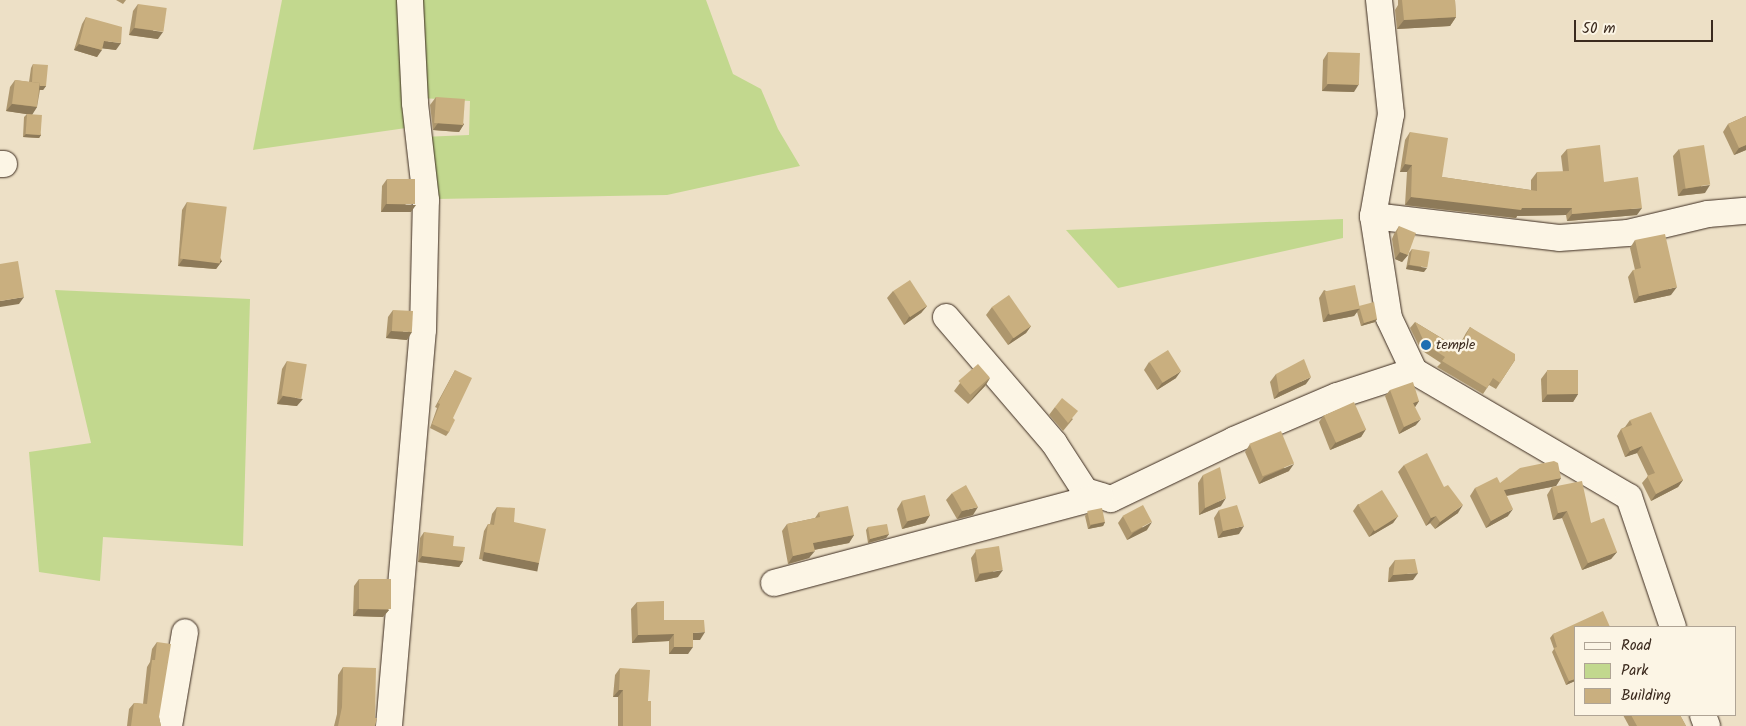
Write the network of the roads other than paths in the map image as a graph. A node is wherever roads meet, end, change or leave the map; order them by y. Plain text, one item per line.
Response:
1 (410, 0) edge
2 (1379, 0) edge
3 (1746, 211) edge
4 (1373, 216) junction
5 (946, 316) dead end
6 (1414, 371) junction
7 (1101, 496) junction
8 (774, 583) dead end
9 (1674, 626) edge
10 (184, 632) dead end
11 (169, 726) edge
12 (389, 726) edge

1 - 12 street
2 - 4 street
3 - 4 street
4 - 6 street
5 - 7 street
6 - 7 street
6 - 9 street
7 - 8 street
10 - 11 street

